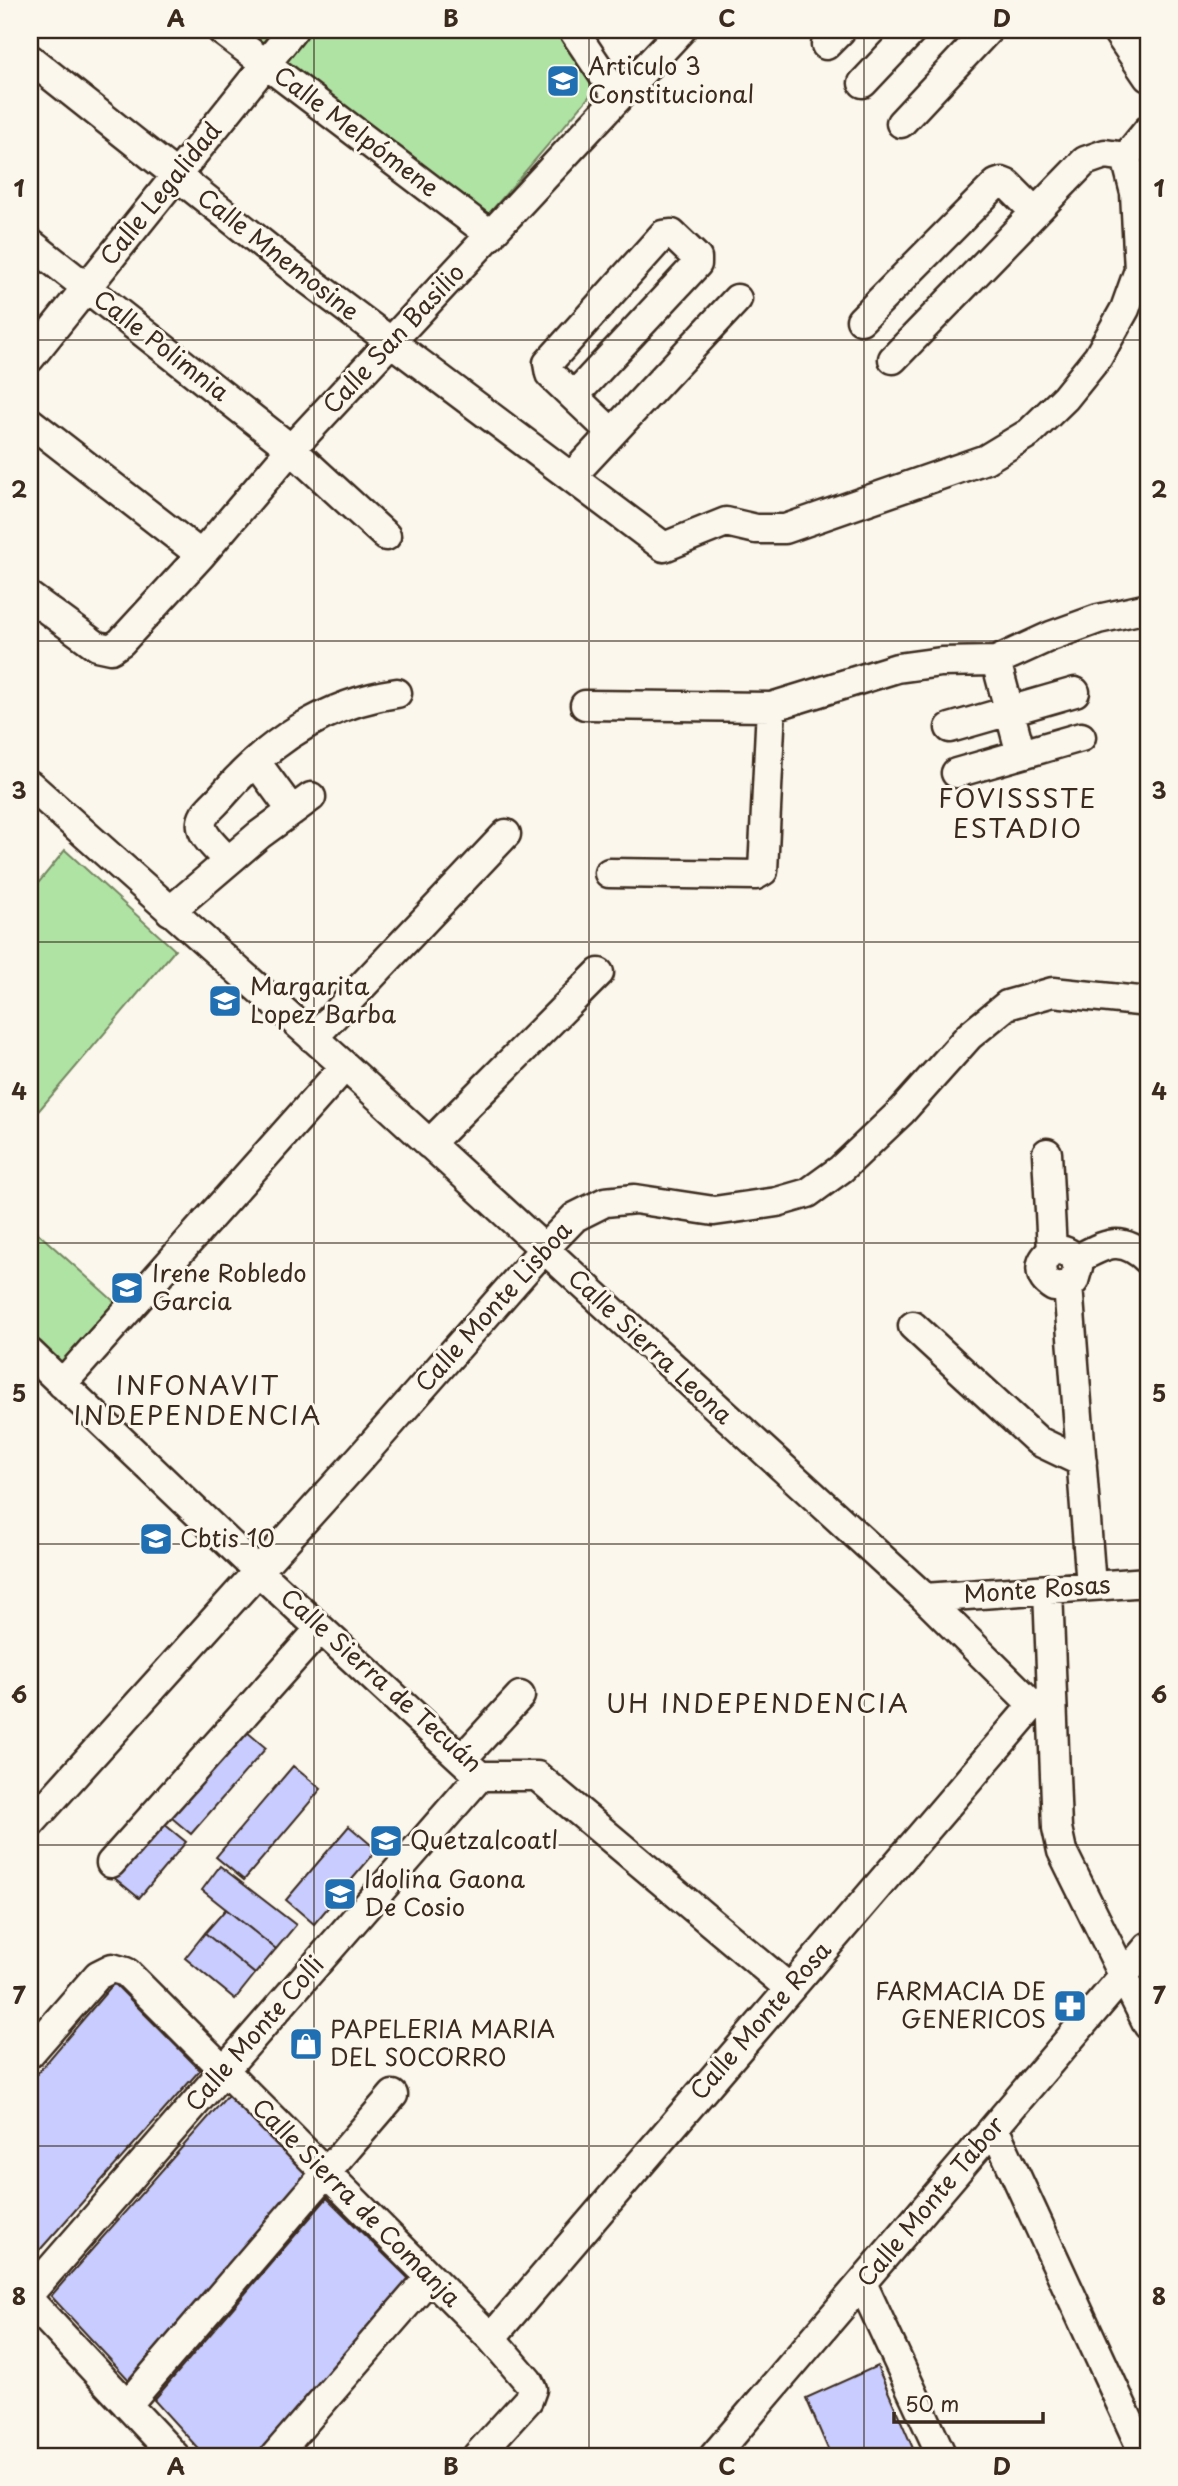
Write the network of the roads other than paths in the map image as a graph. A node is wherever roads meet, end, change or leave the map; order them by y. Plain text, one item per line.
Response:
1 (221, 30) edge
2 (293, 30) edge
3 (573, 30) edge
4 (681, 30) edge
5 (912, 30) edge
6 (988, 30) edge
7 (1115, 30) edge
8 (30, 59) edge
9 (266, 63) junction
10 (1148, 77) edge
11 (863, 83) dead end
12 (618, 97) junction
13 (901, 123) dead end
14 (1148, 130) edge
15 (1126, 157) junction
16 (176, 175) junction
17 (1035, 212) junction
18 (491, 235) junction
19 (30, 243) edge
20 (86, 287) junction
21 (737, 299) dead end
22 (861, 320) dead end
23 (391, 342) junction
24 (30, 358) edge
25 (893, 359) dead end
26 (574, 396) junction
27 (30, 422) edge
28 (612, 432) junction
29 (291, 449) junction
30 (571, 477) junction
31 (386, 536) dead end
32 (201, 555) junction
33 (30, 597) edge
34 (1148, 608) edge
35 (996, 661) junction
36 (1075, 692) dead end
37 (397, 693) dead end
38 (585, 705) dead end
39 (771, 708) junction
40 (1009, 711) junction
41 (950, 728) dead end
42 (1081, 737) dead end
43 (1021, 754) junction
44 (256, 762) junction
45 (956, 773) dead end
46 (30, 785) edge
47 (506, 834) dead end
48 (228, 861) junction
49 (609, 873) dead end
50 (170, 911) junction
51 (598, 973) dead end
52 (1148, 1002) edge
53 (313, 1038) junction
54 (345, 1066) junction
55 (429, 1143) junction
56 (1047, 1153) dead end
57 (544, 1249) junction
58 (1148, 1260) edge
59 (1065, 1265) junction
60 (913, 1326) dead end
61 (30, 1353) edge
62 (62, 1384) junction
63 (1082, 1462) junction
64 (258, 1571) junction
65 (1148, 1582) edge
66 (1091, 1586) junction
67 (1048, 1589) junction
68 (925, 1598) junction
69 (320, 1629) junction
70 (520, 1696) dead end
71 (1042, 1705) junction
72 (471, 1768) junction
73 (30, 1824) edge
74 (111, 1863) dead end
75 (1148, 1947) edge
76 (1125, 1975) junction
77 (789, 1988) junction
78 (1148, 2025) edge
79 (30, 2053) edge
80 (224, 2070) junction
81 (393, 2095) dead end
82 (994, 2128) junction
83 (326, 2173) junction
84 (430, 2277) junction
85 (862, 2283) junction
86 (30, 2293) edge
87 (30, 2301) edge
88 (491, 2338) junction
89 (127, 2405) junction
90 (737, 2446) edge
91 (175, 2456) edge
92 (275, 2456) edge
93 (477, 2456) edge
94 (714, 2456) edge
95 (942, 2456) edge
96 (1145, 2456) edge

1 - 9 street, Calle Melpómene
2 - 9 street, Calle Legalidad
3 - 12 street
4 - 12 street, Calle San Basilio
5 - 11 street
6 - 13 street
7 - 10 street
8 - 16 street, Calle Mnemosine
9 - 16 street, Calle Legalidad
9 - 18 street, Calle Melpómene
12 - 18 street, Calle San Basilio
14 - 15 street
15 - 17 street
15 - 30 street, Calle Mnemosine
16 - 20 street, Calle Legalidad
16 - 23 street, Calle Mnemosine
17 - 22 street
17 - 25 street
18 - 23 street, Calle San Basilio
19 - 20 street, Calle Polimnia
20 - 24 street, Calle Legalidad
20 - 29 street, Calle Polimnia
21 - 28 street
23 - 29 street, Calle San Basilio
23 - 30 street, Calle Mnemosine
26 - 26 street
26 - 28 street
27 - 32 street
28 - 30 street
29 - 31 street, Calle Polimnia
29 - 32 street, Calle San Basilio
32 - 33 street, Calle San Basilio
34 - 35 street
35 - 39 street
35 - 40 street
36 - 40 street
37 - 44 street
38 - 39 street
39 - 49 street
40 - 41 street
40 - 43 street
42 - 43 street
43 - 45 street
44 - 48 street
44 - 48 street
46 - 50 street, Calle Sierra Leona
47 - 53 street
48 - 50 street
50 - 53 street, Calle Sierra Leona
51 - 55 street
52 - 57 street, Calle Monte Lisboa
53 - 54 street, Calle Sierra Leona
54 - 55 street, Calle Sierra Leona
54 - 62 street
55 - 57 street, Calle Sierra Leona
56 - 59 street
57 - 64 street, Calle Monte Lisboa
57 - 68 street, Calle Sierra Leona
58 - 59 street
59 - 63 street
60 - 63 street
61 - 62 street, Calle Sierra de Tecuán
62 - 64 street, Calle Sierra de Tecuán
63 - 66 street
64 - 69 street, Calle Sierra de Tecuán
64 - 73 street, Calle Monte Lisboa
65 - 66 street, Monte Rosas
66 - 67 street, Monte Rosas
67 - 68 street, Monte Rosas
67 - 71 street
68 - 71 street, Calle Sierra Leona
69 - 72 street, Calle Sierra de Tecuán
69 - 74 street
70 - 72 street, Calle Monte Colli
71 - 76 street
71 - 77 street, Calle Monte Rosa
72 - 77 street, Calle Sierra de Tecuán
72 - 80 street, Calle Monte Colli
75 - 76 street, Calle Monte Tabor
76 - 78 street
76 - 82 street, Calle Monte Tabor
77 - 88 street, Calle Monte Rosa
79 - 80 street, Calle Sierra de Comanja
80 - 83 street, Calle Sierra de Comanja
80 - 86 street, Calle Monte Colli
81 - 83 street
82 - 85 street, Calle Monte Tabor
82 - 96 street
83 - 84 street, Calle Sierra de Comanja
83 - 89 street
84 - 88 street, Calle Sierra de Comanja
84 - 92 street
85 - 90 street, Calle Monte Tabor
85 - 95 street
87 - 89 street
88 - 93 street, Calle Sierra de Comanja
89 - 91 street
90 - 94 street, Calle Monte Tabor

